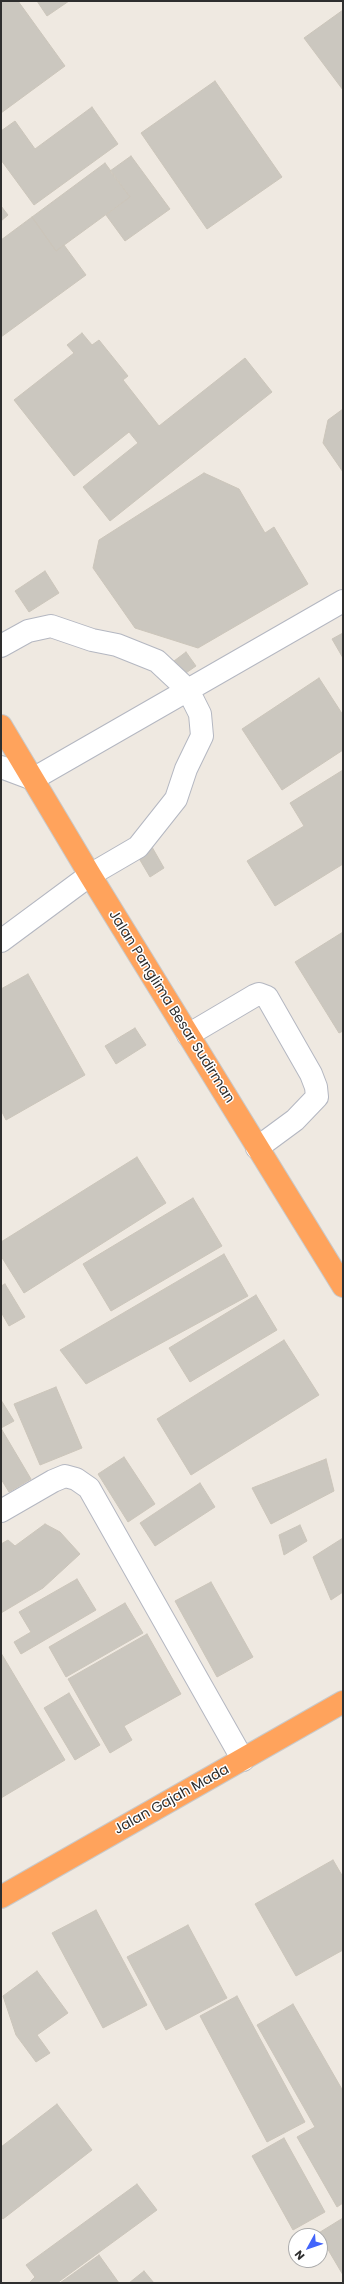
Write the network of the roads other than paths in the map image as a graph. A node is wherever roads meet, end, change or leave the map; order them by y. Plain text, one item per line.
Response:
1 (343, 601) edge
2 (1, 646) edge
3 (188, 690) junction
4 (1, 726) edge
5 (1, 767) edge
6 (33, 779) junction
7 (90, 875) junction
8 (1, 940) edge
9 (188, 1035) junction
10 (257, 1148) junction
11 (343, 1286) edge
12 (1, 1511) edge
13 (343, 1702) edge
14 (243, 1760) junction
15 (1, 1897) edge

1 - 3 street
2 - 3 street
3 - 6 street
3 - 7 street
4 - 6 highway, Jalan Panglima Besar Sudirman
5 - 6 street
6 - 7 highway, Jalan Panglima Besar Sudirman
7 - 8 street
7 - 9 highway, Jalan Panglima Besar Sudirman
9 - 10 highway, Jalan Panglima Besar Sudirman
9 - 10 street
10 - 11 highway, Jalan Panglima Besar Sudirman
12 - 14 street
13 - 14 highway, Jalan Gajah Mada
14 - 15 highway, Jalan Gajah Mada

